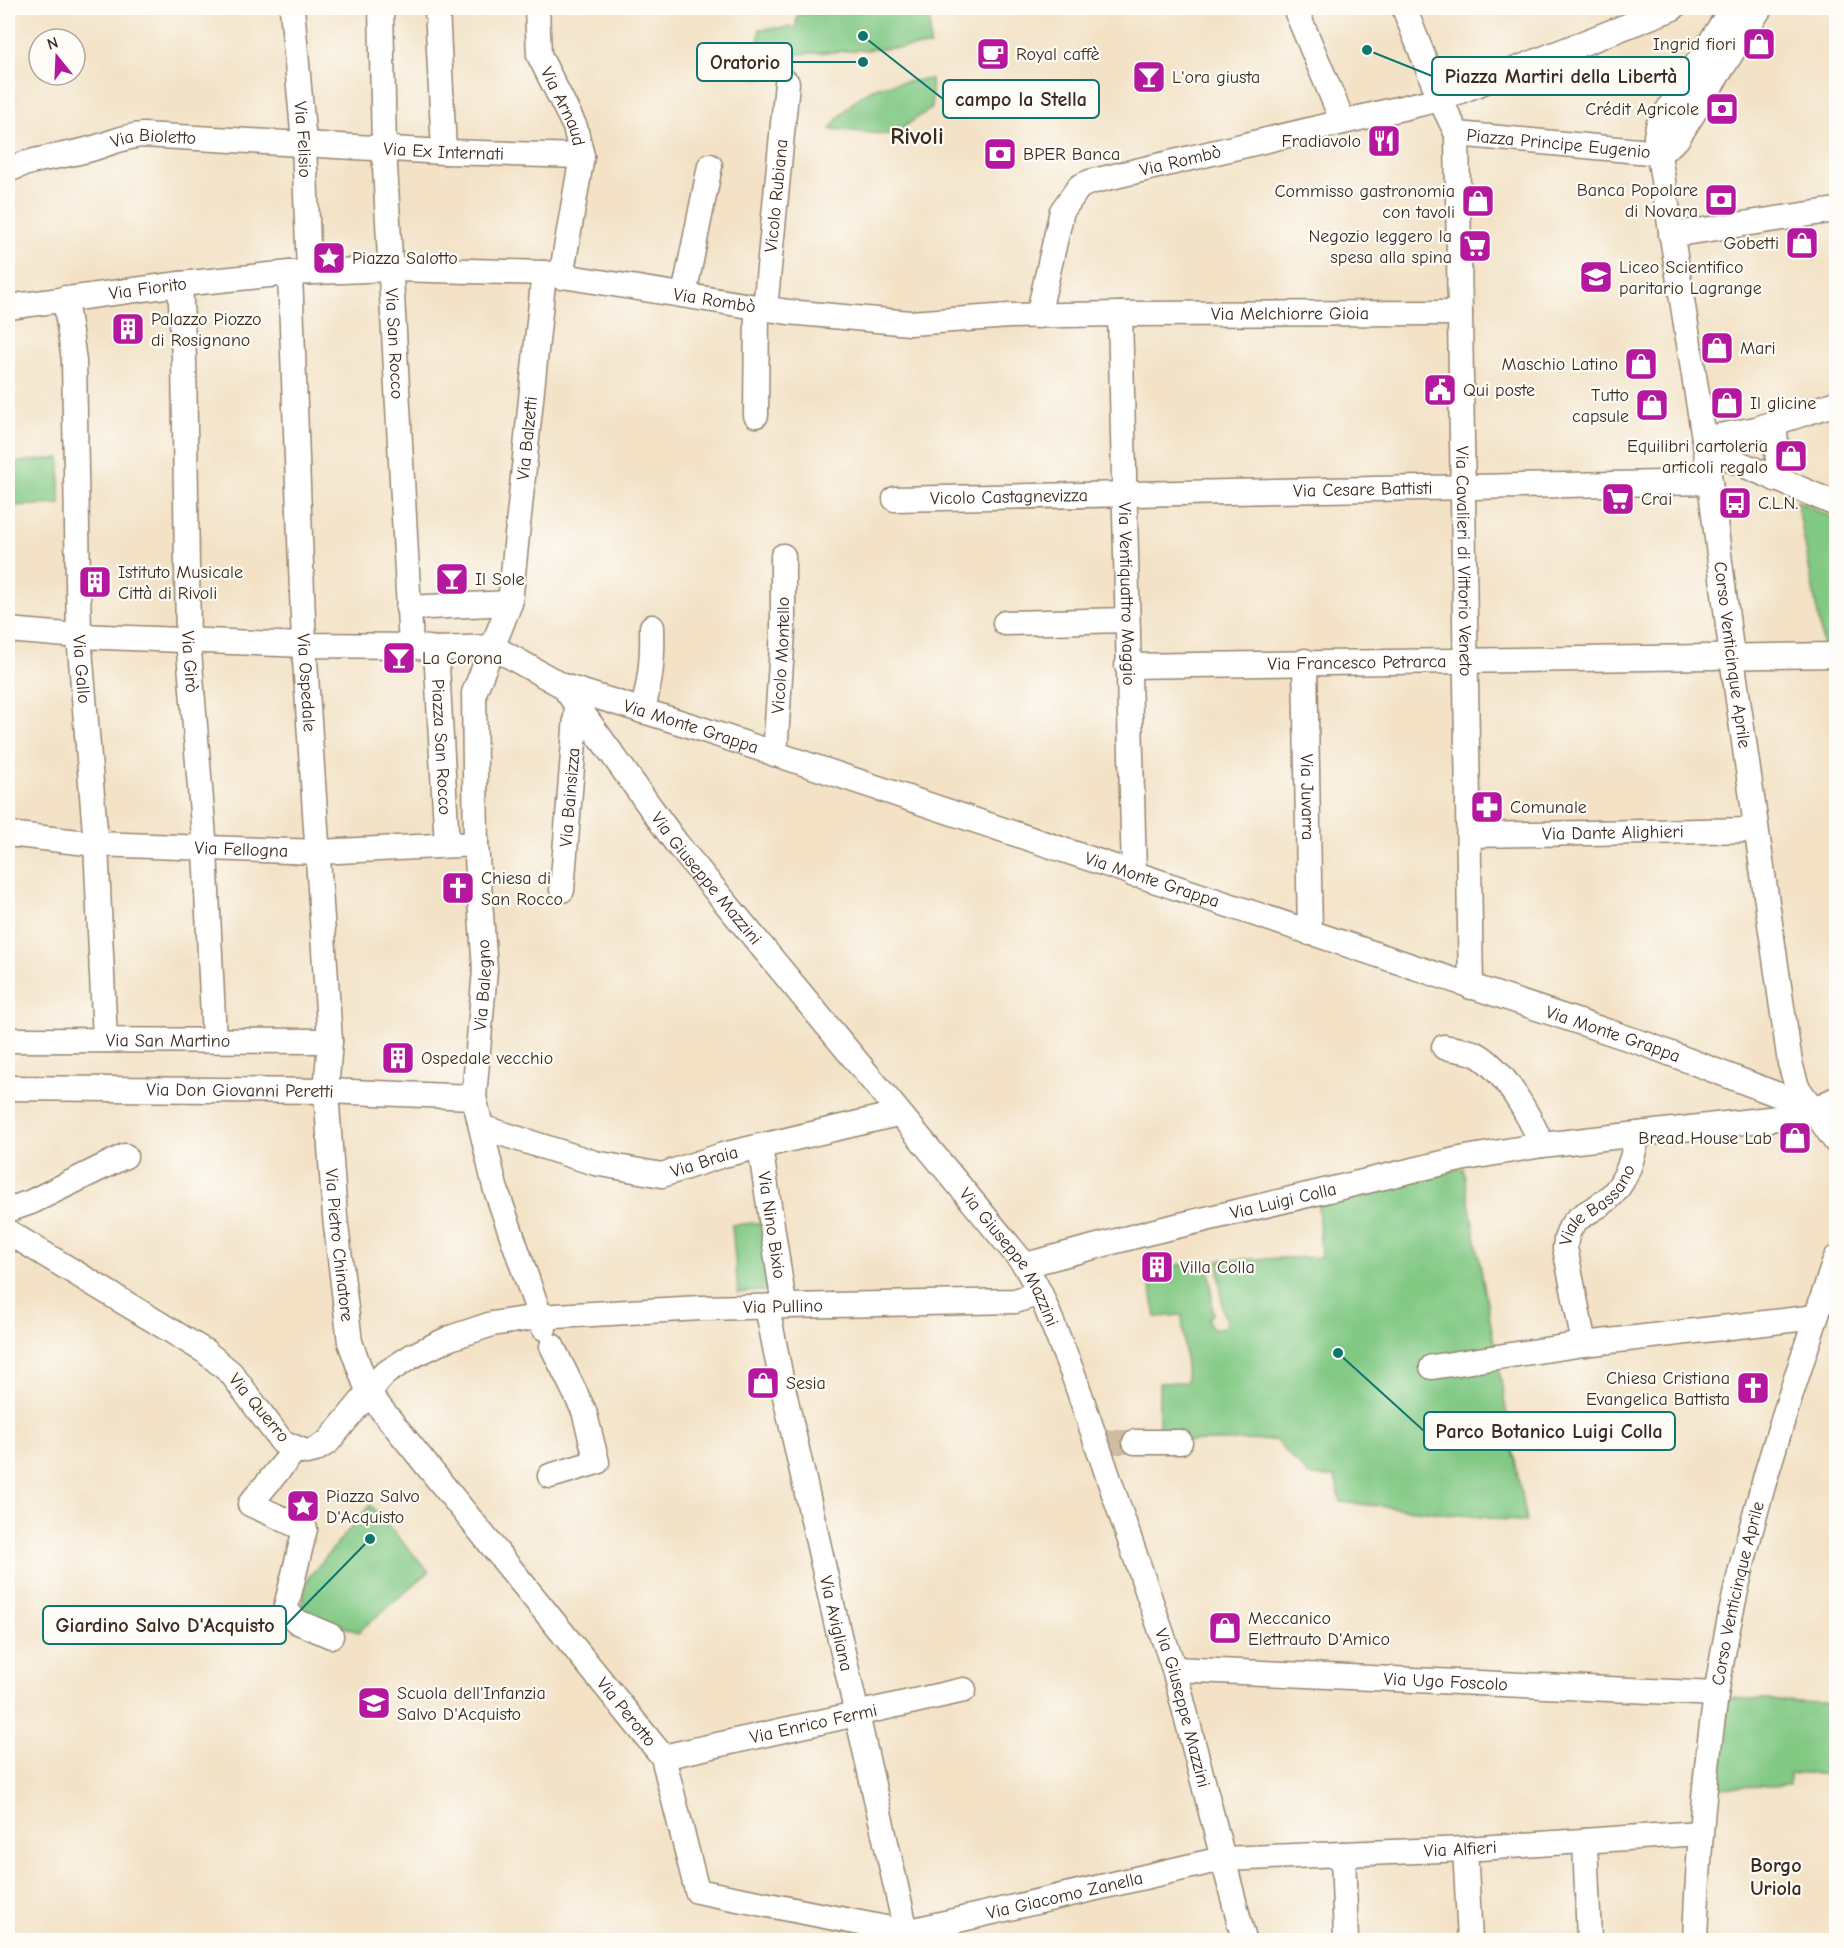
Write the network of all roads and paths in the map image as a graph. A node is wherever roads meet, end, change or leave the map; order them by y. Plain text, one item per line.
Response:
1 (292, 8) edge
2 (381, 8) edge
3 (437, 8) edge
4 (537, 8) edge
5 (1294, 8) edge
6 (1404, 8) edge
7 (1673, 8) edge
8 (1732, 8) edge
9 (1760, 8) edge
10 (787, 83) dead end
11 (1440, 99) junction
12 (1343, 122) junction
13 (1458, 134) junction
14 (304, 143) junction
15 (384, 148) junction
16 (444, 152) junction
17 (1660, 153) junction
18 (582, 156) junction
19 (710, 166) dead end
20 (8, 170) edge
21 (1836, 210) edge
22 (1671, 235) junction
23 (392, 269) junction
24 (299, 272) junction
25 (553, 275) junction
26 (180, 284) junction
27 (684, 296) junction
28 (65, 298) junction
29 (8, 307) edge
30 (761, 308) junction
31 (1460, 313) junction
32 (1120, 314) junction
33 (1038, 316) junction
34 (1836, 403) edge
35 (756, 415) dead end
36 (1774, 424) junction
37 (1704, 440) junction
38 (1781, 481) junction
39 (1710, 482) junction
40 (1463, 485) junction
41 (1123, 495) junction
42 (895, 499) dead end
43 (1836, 504) edge
44 (783, 556) dead end
45 (510, 603) junction
46 (408, 608) junction
47 (1126, 620) junction
48 (1005, 623) dead end
49 (652, 627) dead end
50 (8, 630) edge
51 (79, 636) junction
52 (188, 639) junction
53 (304, 645) junction
54 (411, 646) junction
55 (493, 647) junction
56 (436, 649) junction
57 (1836, 655) edge
58 (1732, 656) junction
59 (1468, 660) junction
60 (1305, 661) junction
61 (1127, 666) junction
62 (570, 696) junction
63 (642, 711) junction
64 (775, 754) junction
65 (1756, 831) junction
66 (8, 834) edge
67 (1469, 835) junction
68 (96, 844) junction
69 (476, 844) junction
70 (447, 845) junction
71 (205, 849) junction
72 (319, 852) junction
73 (1134, 875) junction
74 (562, 890) dead end
75 (1310, 933) junction
76 (1471, 987) junction
77 (214, 1039) junction
78 (8, 1040) edge
79 (105, 1040) junction
80 (330, 1041) junction
81 (1444, 1047) dead end
82 (1836, 1084) edge
83 (475, 1087) junction
84 (8, 1088) edge
85 (326, 1091) junction
86 (1826, 1104) edge
87 (897, 1114) junction
88 (481, 1127) junction
89 (1638, 1134) junction
90 (1836, 1142) edge
91 (1542, 1145) junction
92 (760, 1146) junction
93 (125, 1156) dead end
94 (8, 1210) edge
95 (8, 1232) edge
96 (1836, 1258) edge
97 (1025, 1265) junction
98 (1040, 1293) junction
99 (775, 1306) junction
100 (1816, 1317) junction
101 (545, 1330) junction
102 (1584, 1344) junction
103 (1432, 1366) dead end
104 (369, 1394) junction
105 (1134, 1442) tunnel mouth
106 (1180, 1442) dead end
107 (296, 1449) junction
108 (550, 1476) dead end
109 (331, 1636) dead end
110 (1174, 1669) junction
111 (964, 1690) dead end
112 (1716, 1694) junction
113 (858, 1712) junction
114 (663, 1757) junction
115 (1699, 1833) junction
116 (1585, 1841) junction
117 (1465, 1849) junction
118 (1343, 1854) junction
119 (1222, 1859) junction
120 (907, 1936) edge
121 (1244, 1941) edge
122 (1346, 1941) edge
123 (1470, 1941) edge
124 (1589, 1941) edge
125 (1695, 1941) edge

1 - 14 street, Via Felisio
2 - 15 street, Via San Rocco
3 - 16 street
4 - 18 street, Via Arnaud
5 - 12 street
6 - 11 street
7 - 11 street
8 - 17 street, Piazza Principe Eugenio
9 - 17 street, Piazza Principe Eugenio
10 - 30 street, Vicolo Rubiana
11 - 12 street, Via Rombò
11 - 13 street
12 - 33 street, Via Rombò
13 - 17 street, Piazza Principe Eugenio
13 - 31 street, Via Cavalieri di Vittorio Veneto
14 - 15 street, Via Ex Internati
14 - 20 street, Via Bioletto
14 - 24 street, Via Felisio
15 - 16 street, Via Ex Internati
15 - 23 street, Via San Rocco
16 - 18 street, Via Ex Internati
17 - 22 street, Corso Venticinque Aprile
18 - 25 street, Via Arnaud
19 - 27 street
21 - 22 street
22 - 37 street, Corso Venticinque Aprile
23 - 24 street
23 - 25 street, Via Rombò
23 - 46 street, Via San Rocco
24 - 26 street, Via Fiorito
24 - 53 street, Via Ospedale
25 - 27 street, Via Rombò
25 - 45 street, Via Balzetti
26 - 28 street, Via Fiorito
26 - 52 street, Via Girò
27 - 30 street, Via Rombò
28 - 29 street, Via Fiorito
28 - 51 street, Via Gallo
30 - 33 street, Via Rombò
30 - 35 street, Vicolo Rubiana
31 - 32 street, Via Melchiorre Gioia
31 - 40 street, Via Cavalieri di Vittorio Veneto
32 - 33 street, Via Rombò
32 - 41 street, Via Ventiquattro Maggio
34 - 36 street
36 - 37 street
36 - 38 street
37 - 38 street
37 - 39 street, Corso Venticinque Aprile
38 - 43 street
39 - 40 street, Via Cesare Battisti
39 - 58 street, Corso Venticinque Aprile
40 - 41 street, Via Cesare Battisti
40 - 59 street, Via Cavalieri di Vittorio Veneto
41 - 42 street, Vicolo Castagnevizza
41 - 47 street, Via Ventiquattro Maggio
44 - 64 street, Vicolo Montello
45 - 46 street
45 - 55 street
46 - 54 street
47 - 48 street
47 - 61 street, Via Ventiquattro Maggio
49 - 63 street
50 - 51 street
51 - 52 street
51 - 68 street, Via Gallo
52 - 53 street
52 - 71 street, Via Girò
53 - 54 street
53 - 72 street, Via Ospedale
54 - 56 street
55 - 56 street
55 - 62 street, Via Monte Grappa
55 - 69 street, Via Balegno
56 - 70 street, Piazza San Rocco
57 - 58 street, Via Francesco Petrarca
58 - 59 street, Via Francesco Petrarca
58 - 65 street, Corso Venticinque Aprile
59 - 60 street, Via Francesco Petrarca
59 - 67 street, Via Cavalieri di Vittorio Veneto
60 - 61 street, Via Francesco Petrarca
60 - 75 street, Via Juvarra
61 - 73 street, Via Ventiquattro Maggio
62 - 63 street, Via Monte Grappa
62 - 74 street, Via Bainsizza
62 - 87 street, Via Giuseppe Mazzini
63 - 64 street, Via Monte Grappa
64 - 73 street, Via Monte Grappa
65 - 67 street, Via Dante Alighieri
65 - 86 street, Corso Venticinque Aprile
66 - 68 street, Via Fellogna
67 - 76 street, Via Cavalieri di Vittorio Veneto
68 - 71 street, Via Fellogna
68 - 79 street, Via Gallo
69 - 70 street, Via Fellogna
69 - 83 street, Via Balegno
70 - 72 street, Via Fellogna
71 - 72 street, Via Fellogna
71 - 77 street, Via Girò
72 - 80 street, Via Ospedale
73 - 75 street, Via Monte Grappa
75 - 76 street, Via Monte Grappa
76 - 86 street, Via Monte Grappa
77 - 79 street, Via San Martino
77 - 80 street, Via San Martino
78 - 79 street, Via San Martino
80 - 85 street, Via Ospedale
81 - 91 street
82 - 86 street
83 - 85 street, Via Don Giovanni Peretti
83 - 88 street, Via Balegno
84 - 85 street, Via Don Giovanni Peretti
85 - 104 street, Via Pietro Chinatore
86 - 89 street, Via Luigi Colla
86 - 90 street, Corso Venticinque Aprile
87 - 92 street, Via Braia
87 - 97 street, Via Giuseppe Mazzini
88 - 92 street, Via Braia
88 - 101 street, Via Balegno
89 - 91 street, Via Luigi Colla
89 - 102 street, Viale Bassano
91 - 97 street, Via Luigi Colla
92 - 99 street, Via Nino Bixio
93 - 94 street
95 - 107 street, Via Querro
96 - 100 street, Corso Venticinque Aprile
97 - 98 street, Via Giuseppe Mazzini
98 - 99 street, Via Pullino
98 - 110 street, Via Giuseppe Mazzini
99 - 101 street, Via Pullino
99 - 113 street, Via Avigliana
100 - 102 street
100 - 112 street, Corso Venticinque Aprile
101 - 104 street, Via Querro
101 - 108 street
102 - 103 street
104 - 107 street, Via Querro
104 - 114 street, Via Perotto
105 - 106 street
107 - 109 street
110 - 112 street, Via Ugo Foscolo
110 - 119 street, Via Giuseppe Mazzini
111 - 113 street, Via Enrico Fermi
112 - 115 street, Corso Venticinque Aprile
113 - 114 street, Via Enrico Fermi
113 - 120 street, Via Avigliana
114 - 120 street, Via Perotto
115 - 116 street, Via Alfieri
115 - 125 street, Corso Venticinque Aprile
116 - 117 street, Via Alfieri
116 - 124 street
117 - 118 street, Via Alfieri
117 - 123 street
118 - 119 street, Via Alfieri
118 - 122 street
119 - 120 street, Via Giacomo Zanella
119 - 121 street, Via Giuseppe Mazzini

